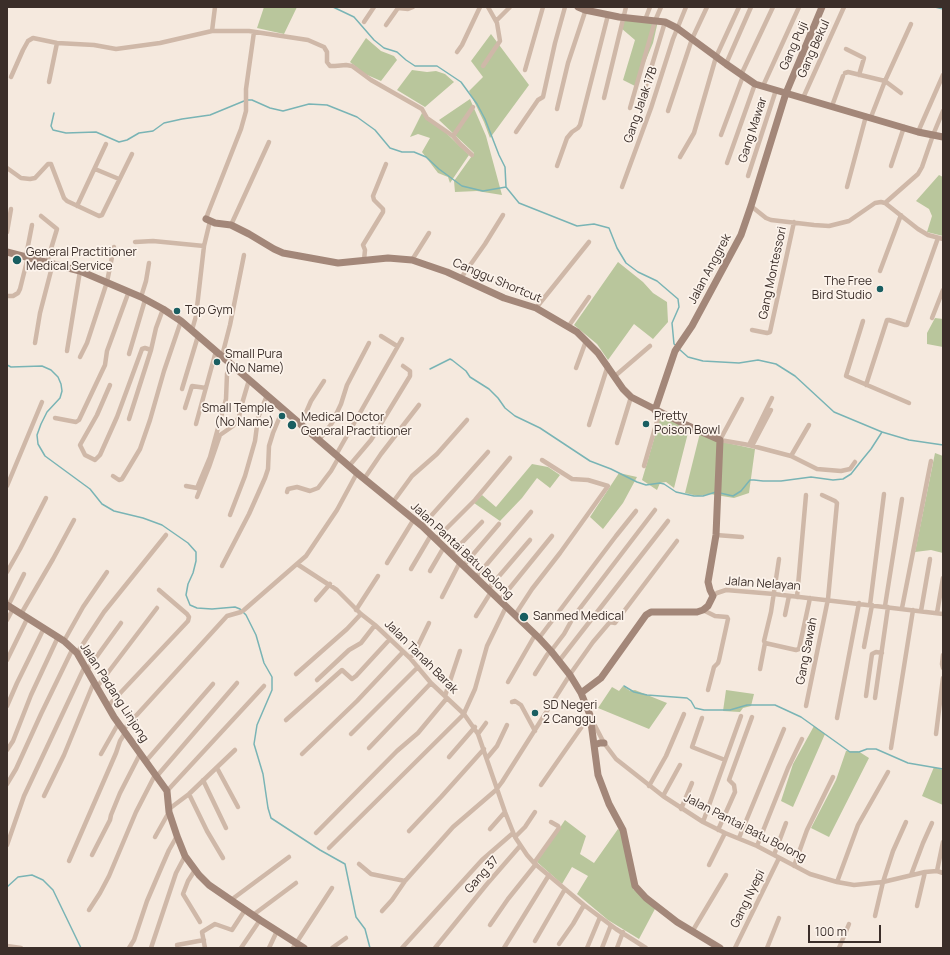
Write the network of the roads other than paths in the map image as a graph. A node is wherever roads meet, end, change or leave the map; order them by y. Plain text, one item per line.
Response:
1 (215, 7) edge
2 (374, 7) edge
3 (413, 7) edge
4 (480, 7) edge
5 (488, 7) edge
6 (510, 7) edge
7 (543, 7) edge
8 (565, 7) edge
9 (578, 7) edge
10 (626, 7) edge
11 (650, 7) edge
12 (661, 7) edge
13 (686, 7) edge
14 (707, 7) edge
15 (739, 7) edge
16 (751, 7) edge
17 (773, 7) edge
18 (799, 7) edge
19 (822, 7) edge
20 (844, 7) edge
21 (586, 8) edge
22 (608, 15) junction
23 (623, 18) junction
24 (644, 20) junction
25 (496, 21) junction
26 (655, 21) junction
27 (364, 22) dead end
28 (665, 22) junction
29 (910, 24) dead end
30 (386, 25) dead end
31 (677, 28) junction
32 (212, 31) junction
33 (254, 32) junction
34 (692, 39) junction
35 (57, 43) junction
36 (846, 49) dead end
37 (457, 52) dead end
38 (716, 57) junction
39 (726, 64) junction
40 (483, 66) dead end
41 (525, 70) dead end
42 (860, 75) junction
43 (943, 75) edge
44 (742, 76) junction
45 (11, 78) dead end
46 (885, 81) junction
47 (48, 82) dead end
48 (755, 84) junction
49 (646, 85) dead end
50 (763, 86) junction
51 (776, 90) junction
52 (786, 93) junction
53 (902, 93) dead end
54 (604, 98) dead end
55 (803, 98) junction
56 (832, 106) junction
57 (473, 107) dead end
58 (630, 108) dead end
59 (557, 109) dead end
60 (668, 111) dead end
61 (943, 111) edge
62 (869, 117) junction
63 (904, 127) junction
64 (516, 132) dead end
65 (918, 132) junction
66 (720, 135) dead end
67 (933, 135) junction
68 (454, 136) junction
69 (943, 137) edge
70 (269, 142) dead end
71 (106, 144) dead end
72 (132, 154) dead end
73 (472, 154) dead end
74 (680, 157) dead end
75 (727, 162) dead end
76 (386, 164) dead end
77 (557, 166) dead end
78 (891, 166) dead end
79 (7, 168) edge
80 (95, 169) junction
81 (748, 176) dead end
82 (119, 179) junction
83 (622, 187) dead end
84 (847, 187) dead end
85 (885, 203) junction
86 (77, 206) junction
87 (751, 206) junction
88 (11, 209) dead end
89 (503, 215) dead end
90 (901, 215) junction
91 (41, 216) dead end
92 (208, 220) junction
93 (794, 222) junction
94 (32, 225) dead end
95 (231, 225) junction
96 (7, 232) edge
97 (429, 233) dead end
98 (941, 239) edge
99 (135, 242) dead end
100 (589, 242) dead end
101 (204, 246) junction
102 (114, 247) dead end
103 (7, 252) edge
104 (244, 255) dead end
105 (27, 256) junction
106 (364, 260) junction
107 (412, 260) junction
108 (50, 262) junction
109 (149, 263) dead end
110 (80, 271) junction
111 (880, 271) dead end
112 (462, 278) junction
113 (107, 282) junction
114 (943, 290) edge
115 (129, 291) junction
116 (7, 296) edge
117 (589, 297) dead end
118 (143, 298) junction
119 (536, 308) junction
120 (163, 309) junction
121 (932, 318) dead end
122 (181, 322) junction
123 (863, 322) dead end
124 (568, 327) junction
125 (192, 330) junction
126 (752, 330) dead end
127 (198, 336) junction
128 (381, 336) dead end
129 (402, 339) dead end
130 (586, 341) junction
131 (36, 343) dead end
132 (369, 343) dead end
133 (398, 346) junction
134 (650, 346) dead end
135 (151, 350) junction
136 (67, 351) dead end
137 (216, 351) junction
138 (129, 354) dead end
139 (222, 356) junction
140 (80, 357) dead end
141 (230, 364) junction
142 (608, 365) junction
143 (403, 366) dead end
144 (576, 368) dead end
145 (615, 376) junction
146 (249, 380) junction
147 (324, 381) dead end
148 (110, 385) dead end
149 (866, 385) junction
150 (206, 388) junction
151 (182, 389) dead end
152 (267, 395) junction
153 (631, 397) junction
154 (772, 398) dead end
155 (742, 399) dead end
156 (42, 402) dead end
157 (420, 404) dead end
158 (910, 404) dead end
159 (185, 408) dead end
160 (283, 409) junction
161 (770, 410) dead end
162 (657, 411) junction
163 (55, 418) dead end
164 (129, 419) dead end
165 (467, 420) dead end
166 (196, 424) dead end
167 (301, 424) junction
168 (589, 425) dead end
169 (809, 425) dead end
170 (319, 440) junction
171 (720, 440) junction
172 (617, 443) dead end
173 (751, 446) junction
174 (488, 452) dead end
175 (338, 456) junction
176 (791, 456) junction
177 (510, 458) dead end
178 (542, 460) dead end
179 (931, 461) dead end
180 (855, 462) dead end
181 (349, 466) junction
182 (644, 466) dead end
183 (357, 473) junction
184 (113, 476) dead end
185 (364, 478) junction
186 (7, 486) edge
187 (186, 486) dead end
188 (287, 492) dead end
189 (884, 494) dead end
190 (806, 495) dead end
191 (822, 495) dead end
192 (197, 497) dead end
193 (46, 498) dead end
194 (902, 499) dead end
195 (393, 502) junction
196 (656, 510) dead end
197 (636, 511) dead end
198 (531, 512) dead end
199 (230, 515) dead end
200 (414, 519) junction
201 (74, 520) dead end
202 (668, 520) dead end
203 (482, 522) dead end
204 (499, 524) dead end
205 (422, 526) junction
206 (166, 535) dead end
207 (716, 535) junction
208 (552, 536) dead end
209 (434, 537) junction
210 (742, 537) dead end
211 (530, 540) dead end
212 (677, 541) dead end
213 (444, 547) junction
214 (451, 554) junction
215 (779, 558) dead end
216 (930, 559) dead end
217 (387, 563) dead end
218 (297, 564) junction
219 (462, 564) junction
220 (222, 566) dead end
221 (411, 569) dead end
222 (430, 571) dead end
223 (7, 572) edge
224 (106, 572) dead end
225 (24, 574) dead end
226 (378, 576) dead end
227 (476, 577) junction
228 (943, 578) edge
229 (330, 584) junction
230 (159, 590) dead end
231 (490, 590) junction
232 (774, 594) junction
233 (713, 596) junction
234 (789, 596) junction
235 (442, 597) dead end
236 (797, 597) junction
237 (810, 598) junction
238 (828, 599) junction
239 (316, 600) dead end
240 (500, 600) junction
241 (859, 603) junction
242 (871, 605) junction
243 (887, 606) junction
244 (9, 607) edge
245 (506, 607) junction
246 (157, 608) dead end
247 (902, 608) junction
248 (356, 610) junction
249 (703, 610) junction
250 (913, 610) junction
251 (921, 610) junction
252 (936, 613) junction
253 (21, 614) junction
254 (361, 614) junction
255 (943, 614) edge
256 (515, 615) junction
257 (784, 615) dead end
258 (476, 616) dead end
259 (27, 619) junction
260 (7, 620) edge
261 (121, 623) dead end
262 (429, 623) dead end
263 (375, 625) junction
264 (44, 628) junction
265 (537, 636) junction
266 (61, 639) junction
267 (390, 639) junction
268 (765, 643) junction
269 (864, 647) dead end
270 (75, 650) junction
271 (460, 651) dead end
272 (551, 651) junction
273 (403, 652) junction
274 (882, 653) junction
275 (943, 654) edge
276 (410, 658) junction
277 (7, 660) edge
278 (559, 661) junction
279 (86, 668) junction
280 (418, 668) junction
281 (943, 668) edge
282 (760, 669) dead end
283 (296, 674) dead end
284 (535, 674) dead end
285 (570, 675) junction
286 (943, 678) edge
287 (317, 680) dead end
288 (508, 682) dead end
289 (237, 683) dead end
290 (431, 683) junction
291 (213, 684) dead end
292 (96, 685) junction
293 (264, 686) dead end
294 (708, 690) dead end
295 (581, 693) junction
296 (866, 696) dead end
297 (446, 697) junction
298 (875, 698) dead end
299 (512, 702) dead end
300 (7, 706) edge
301 (108, 706) junction
302 (806, 706) dead end
303 (464, 714) junction
304 (684, 714) dead end
305 (741, 716) dead end
306 (591, 717) junction
307 (752, 717) dead end
308 (702, 718) dead end
309 (837, 718) dead end
310 (286, 720) dead end
311 (486, 723) dead end
312 (118, 724) junction
313 (507, 725) dead end
314 (475, 728) junction
315 (784, 729) dead end
316 (535, 731) junction
317 (124, 732) junction
318 (351, 734) dead end
319 (478, 734) junction
320 (936, 734) dead end
321 (802, 739) dead end
322 (604, 743) junction
323 (594, 745) junction
324 (369, 748) dead end
325 (891, 748) dead end
326 (484, 749) junction
327 (7, 750) edge
328 (235, 750) dead end
329 (101, 754) dead end
330 (140, 754) junction
331 (302, 754) dead end
332 (449, 757) dead end
333 (487, 758) junction
334 (725, 760) junction
335 (146, 762) junction
336 (680, 765) dead end
337 (217, 768) junction
338 (888, 772) dead end
339 (156, 776) junction
340 (833, 777) dead end
341 (203, 780) junction
342 (692, 783) dead end
343 (7, 784) edge
344 (541, 785) dead end
345 (648, 786) junction
346 (496, 790) junction
347 (167, 791) junction
348 (189, 794) junction
349 (44, 796) dead end
350 (663, 796) junction
351 (238, 807) dead end
352 (681, 809) junction
353 (169, 811) junction
354 (505, 812) junction
355 (535, 812) dead end
356 (551, 822) dead end
357 (703, 822) junction
358 (906, 822) dead end
359 (786, 823) dead end
360 (932, 823) dead end
361 (226, 828) dead end
362 (490, 829) dead end
363 (718, 830) junction
364 (409, 831) dead end
365 (316, 833) dead end
366 (725, 833) junction
367 (514, 835) junction
368 (177, 836) junction
369 (155, 837) dead end
370 (739, 838) junction
371 (943, 842) edge
372 (7, 845) edge
373 (520, 846) junction
374 (757, 846) junction
375 (329, 848) dead end
376 (774, 855) junction
377 (92, 856) dead end
378 (185, 856) junction
379 (289, 857) dead end
380 (223, 858) dead end
381 (779, 858) junction
382 (69, 861) dead end
383 (359, 864) dead end
384 (535, 864) junction
385 (709, 865) dead end
386 (794, 866) junction
387 (195, 870) junction
388 (937, 871) junction
389 (925, 872) junction
390 (943, 873) edge
391 (549, 875) junction
392 (726, 875) dead end
393 (911, 875) junction
394 (405, 881) junction
395 (837, 882) junction
396 (883, 882) junction
397 (296, 883) dead end
398 (332, 888) dead end
399 (565, 889) junction
400 (231, 900) junction
401 (584, 905) junction
402 (917, 906) dead end
403 (89, 910) dead end
404 (246, 910) junction
405 (382, 911) dead end
406 (252, 915) junction
407 (875, 916) dead end
408 (600, 917) junction
409 (779, 918) dead end
410 (260, 920) junction
411 (200, 922) dead end
412 (849, 924) dead end
413 (490, 925) dead end
414 (611, 925) junction
415 (277, 931) junction
416 (623, 932) junction
417 (692, 932) junction
418 (346, 938) dead end
419 (204, 940) junction
420 (535, 940) dead end
421 (559, 944) dead end
422 (177, 945) dead end
423 (294, 945) edge
424 (7, 946) edge
425 (15, 947) edge
426 (21, 948) edge
427 (129, 948) edge
428 (151, 948) edge
429 (205, 948) edge
430 (241, 948) edge
431 (269, 948) edge
432 (304, 948) edge
433 (332, 948) edge
434 (402, 948) edge
435 (435, 948) edge
436 (504, 948) edge
437 (588, 948) edge
438 (602, 948) edge
439 (617, 948) edge
440 (645, 948) edge
441 (720, 948) edge
442 (735, 948) edge
443 (767, 948) edge
444 (839, 948) edge

1 - 32 street
2 - 27 street
3 - 30 street
4 - 37 street
5 - 25 street
6 - 25 street
7 - 41 street
8 - 64 street
9 - 21 street
10 - 23 street
11 - 24 street
12 - 26 street
13 - 31 street, Gang Jalak 17B
14 - 34 street
15 - 38 street
16 - 39 street
17 - 44 street
18 - 50 street
19 - 52 street, Gang Puji
20 - 55 street, Gang Bekul
21 - 22 street
21 - 59 street
22 - 23 street
22 - 77 street
23 - 24 street
23 - 54 street
24 - 26 street
25 - 40 street
26 - 28 street
26 - 58 street
28 - 31 street
28 - 49 street
29 - 46 street
31 - 34 street
31 - 83 street, Gang Jalak 17B
32 - 33 street
32 - 35 street
33 - 68 street
33 - 92 street
34 - 38 street
34 - 60 street
35 - 45 street
35 - 47 street
36 - 42 street
38 - 39 street
38 - 74 street
39 - 44 street
42 - 46 street
42 - 56 street
43 - 65 street
44 - 48 street
44 - 66 street
46 - 53 street
46 - 62 street
48 - 50 street
48 - 75 street
50 - 51 street
51 - 52 street
51 - 81 street, Gang Mawar
52 - 55 street
52 - 87 street, Jalan Anggrek
55 - 56 street
56 - 62 street
57 - 68 street
61 - 67 street
62 - 63 street
62 - 84 street
63 - 65 street
63 - 78 street
65 - 67 street
67 - 69 street
67 - 85 street
68 - 73 street
70 - 95 street
71 - 80 street
72 - 82 street
76 - 106 street
79 - 86 street
80 - 82 street
80 - 86 street
82 - 86 street
85 - 90 street
85 - 93 street
87 - 93 street
87 - 162 street, Jalan Anggrek
88 - 96 street
89 - 112 street
90 - 98 street
90 - 111 street
91 - 108 street
92 - 95 street, Canggu Shortcut
92 - 101 street
93 - 126 street, Gang Montessori
94 - 105 street
95 - 106 street, Canggu Shortcut
97 - 107 street
98 - 149 street
99 - 101 street
100 - 119 street
101 - 125 street
102 - 113 street
103 - 105 street, Jalan Pantai Batu Bolong
104 - 139 street
105 - 108 street, Jalan Pantai Batu Bolong
105 - 116 street
106 - 107 street, Canggu Shortcut
107 - 112 street, Canggu Shortcut
108 - 110 street, Jalan Pantai Batu Bolong
108 - 131 street
109 - 118 street
110 - 113 street, Jalan Pantai Batu Bolong
110 - 136 street
112 - 119 street, Canggu Shortcut
113 - 115 street, Jalan Pantai Batu Bolong
113 - 140 street
114 - 121 street
115 - 118 street, Jalan Pantai Batu Bolong
115 - 163 street
117 - 124 street
118 - 120 street, Jalan Pantai Batu Bolong
118 - 138 street
119 - 124 street, Canggu Shortcut
120 - 122 street, Jalan Pantai Batu Bolong
120 - 135 street
122 - 125 street, Jalan Pantai Batu Bolong
122 - 184 street
123 - 149 street
124 - 130 street, Canggu Shortcut
125 - 127 street, Jalan Pantai Batu Bolong
127 - 137 street, Jalan Pantai Batu Bolong
127 - 151 street
128 - 133 street
129 - 133 street
130 - 142 street, Canggu Shortcut
130 - 144 street
132 - 170 street
133 - 175 street
134 - 145 street
135 - 148 street
135 - 164 street
137 - 139 street, Jalan Pantai Batu Bolong
137 - 150 street
139 - 141 street, Jalan Pantai Batu Bolong
141 - 146 street, Jalan Pantai Batu Bolong
141 - 187 street
142 - 145 street, Canggu Shortcut
142 - 168 street
143 - 181 street
145 - 153 street, Canggu Shortcut
146 - 152 street, Jalan Pantai Batu Bolong
146 - 192 street
147 - 167 street
149 - 158 street
150 - 159 street
150 - 166 street
152 - 160 street, Jalan Pantai Batu Bolong
152 - 199 street
153 - 162 street, Canggu Shortcut
153 - 172 street
154 - 173 street
155 - 171 street
156 - 186 street
157 - 185 street
160 - 167 street, Jalan Pantai Batu Bolong
160 - 220 street
161 - 173 street
162 - 171 street, Canggu Shortcut
162 - 182 street
165 - 195 street
167 - 170 street, Jalan Pantai Batu Bolong
169 - 176 street
170 - 175 street, Jalan Pantai Batu Bolong
171 - 173 street, Canggu Shortcut
171 - 207 street
173 - 176 street, Canggu Shortcut
174 - 205 street
175 - 181 street, Jalan Pantai Batu Bolong
175 - 188 street
176 - 180 street, Canggu Shortcut
177 - 209 street
178 - 256 street
179 - 247 street
181 - 183 street, Jalan Pantai Batu Bolong
183 - 185 street, Jalan Pantai Batu Bolong
183 - 218 street
185 - 195 street, Jalan Pantai Batu Bolong
189 - 242 street
190 - 236 street
191 - 238 street, Gang Sawah
193 - 223 street
194 - 243 street
195 - 200 street, Jalan Pantai Batu Bolong
196 - 272 street
197 - 265 street
198 - 227 street
200 - 205 street, Jalan Pantai Batu Bolong
200 - 217 street
201 - 253 street
202 - 278 street
203 - 214 street
204 - 219 street
205 - 209 street, Jalan Pantai Batu Bolong
206 - 270 street
207 - 210 street
207 - 233 street
208 - 240 street
209 - 213 street, Jalan Pantai Batu Bolong
209 - 221 street
211 - 231 street
212 - 285 street
213 - 214 street, Jalan Pantai Batu Bolong
213 - 222 street
214 - 219 street, Jalan Pantai Batu Bolong
215 - 232 street
216 - 251 street
218 - 229 street, Jalan Tanah Barak
218 - 317 street
219 - 227 street, Jalan Pantai Batu Bolong
219 - 235 street
224 - 266 street
225 - 244 street
226 - 248 street
227 - 231 street, Jalan Pantai Batu Bolong
228 - 252 street
229 - 239 street
229 - 248 street, Jalan Tanah Barak
230 - 301 street
231 - 240 street, Jalan Pantai Batu Bolong
231 - 258 street
232 - 233 street, Jalan Nelayan
232 - 234 street, Jalan Nelayan
232 - 268 street
233 - 249 street, Jalan Nelayan
234 - 236 street, Jalan Nelayan
234 - 257 street
236 - 237 street, Jalan Nelayan
237 - 238 street, Jalan Nelayan
237 - 268 street
238 - 241 street, Jalan Nelayan
238 - 302 street, Gang Sawah
240 - 245 street, Jalan Pantai Batu Bolong
241 - 242 street, Jalan Nelayan
241 - 309 street
242 - 243 street, Jalan Nelayan
242 - 269 street
243 - 247 street, Jalan Nelayan
243 - 274 street
244 - 253 street, Jalan Padang Linjong
244 - 260 street
245 - 256 street, Jalan Pantai Batu Bolong
245 - 303 street
246 - 292 street
247 - 250 street, Jalan Nelayan
248 - 254 street, Jalan Tanah Barak
249 - 294 street
249 - 295 street
250 - 251 street, Jalan Nelayan
250 - 325 street
251 - 252 street, Jalan Nelayan
252 - 255 street, Jalan Nelayan
253 - 259 street, Jalan Padang Linjong
254 - 263 street, Jalan Tanah Barak
254 - 283 street
256 - 265 street, Jalan Pantai Batu Bolong
259 - 264 street, Jalan Padang Linjong
259 - 277 street
261 - 279 street
262 - 276 street
263 - 267 street, Jalan Tanah Barak
263 - 287 street
264 - 266 street, Jalan Padang Linjong
264 - 300 street
265 - 272 street, Jalan Pantai Batu Bolong
265 - 288 street
266 - 270 street, Jalan Padang Linjong
266 - 327 street
267 - 273 street, Jalan Tanah Barak
267 - 310 street
268 - 282 street
270 - 279 street, Jalan Padang Linjong
270 - 343 street
271 - 297 street
272 - 278 street, Jalan Pantai Batu Bolong
272 - 284 street
273 - 276 street, Jalan Tanah Barak
273 - 331 street
274 - 296 street
274 - 298 street
275 - 281 street
276 - 280 street, Jalan Tanah Barak
278 - 285 street, Jalan Pantai Batu Bolong
279 - 292 street, Jalan Padang Linjong
279 - 372 street
280 - 290 street, Jalan Tanah Barak
280 - 318 street
285 - 295 street, Jalan Pantai Batu Bolong
285 - 316 street
286 - 320 street
289 - 339 street
290 - 297 street, Jalan Tanah Barak
290 - 324 street
291 - 335 street
292 - 301 street, Jalan Padang Linjong
292 - 349 street
293 - 347 street
295 - 306 street, Jalan Pantai Batu Bolong
297 - 303 street, Jalan Tanah Barak
297 - 365 street
299 - 316 street
301 - 312 street, Jalan Padang Linjong
303 - 314 street, Jalan Tanah Barak
303 - 375 street
304 - 345 street
305 - 334 street
306 - 322 street, Jalan Pantai Batu Bolong
306 - 323 street
306 - 344 street
307 - 363 street
308 - 334 street
311 - 319 street
312 - 317 street, Jalan Padang Linjong
312 - 329 street
313 - 333 street
314 - 319 street, Jalan Tanah Barak
314 - 332 street
315 - 370 street
316 - 346 street
317 - 330 street, Jalan Padang Linjong
317 - 382 street
319 - 326 street, Jalan Tanah Barak
321 - 374 street
322 - 323 street
322 - 345 street, Jalan Pantai Batu Bolong
323 - 417 street
326 - 333 street, Jalan Tanah Barak
326 - 364 street
328 - 337 street
330 - 335 street, Jalan Padang Linjong
330 - 377 street
333 - 346 street, Jalan Tanah Barak
334 - 357 street
335 - 339 street, Jalan Padang Linjong
336 - 350 street
337 - 341 street
337 - 351 street
338 - 395 street
339 - 347 street, Jalan Padang Linjong
339 - 403 street
340 - 386 street
341 - 348 street
341 - 361 street
342 - 352 street
345 - 350 street, Jalan Pantai Batu Bolong
346 - 354 street, Jalan Tanah Barak
346 - 394 street
347 - 353 street, Jalan Padang Linjong
348 - 353 street
348 - 380 street
350 - 352 street, Jalan Pantai Batu Bolong
352 - 357 street, Jalan Pantai Batu Bolong
353 - 368 street, Jalan Padang Linjong
353 - 369 street
354 - 362 street
354 - 367 street, Jalan Tanah Barak
355 - 367 street
356 - 384 street
357 - 363 street, Jalan Pantai Batu Bolong
358 - 396 street
359 - 376 street
360 - 393 street
363 - 366 street, Jalan Pantai Batu Bolong
366 - 370 street, Jalan Pantai Batu Bolong
366 - 385 street
367 - 373 street, Jalan Tanah Barak
367 - 434 street
368 - 378 street, Jalan Padang Linjong
368 - 427 street
370 - 374 street, Jalan Pantai Batu Bolong
371 - 388 street
373 - 384 street, Jalan Tanah Barak
373 - 435 street, Gang 37
374 - 376 street, Jalan Pantai Batu Bolong
376 - 381 street, Jalan Pantai Batu Bolong
378 - 387 street, Jalan Padang Linjong
378 - 428 street
379 - 400 street
381 - 386 street, Jalan Pantai Batu Bolong
381 - 442 street, Gang Nyepi
383 - 394 street
384 - 391 street, Jalan Tanah Barak
384 - 413 street
386 - 395 street, Jalan Pantai Batu Bolong
387 - 400 street, Jalan Padang Linjong
387 - 411 street
388 - 389 street, Jalan Pantai Batu Bolong
388 - 390 street, Jalan Pantai Batu Bolong
389 - 393 street, Jalan Pantai Batu Bolong
389 - 402 street
391 - 399 street, Jalan Tanah Barak
391 - 436 street
392 - 417 street
393 - 396 street, Jalan Pantai Batu Bolong
394 - 405 street
395 - 396 street, Jalan Pantai Batu Bolong
396 - 407 street
397 - 406 street
398 - 423 street
399 - 401 street, Jalan Tanah Barak
399 - 420 street
400 - 404 street, Jalan Padang Linjong
401 - 408 street, Jalan Tanah Barak
401 - 421 street
404 - 406 street, Jalan Padang Linjong
404 - 419 street
406 - 410 street, Jalan Padang Linjong
408 - 414 street, Jalan Tanah Barak
408 - 437 street
409 - 443 street
410 - 415 street, Jalan Padang Linjong
410 - 430 street
412 - 444 street
414 - 416 street, Jalan Tanah Barak
414 - 438 street
415 - 423 street, Jalan Padang Linjong
415 - 431 street
416 - 439 street
416 - 440 street, Jalan Tanah Barak
417 - 441 street
418 - 433 street
419 - 422 street
419 - 429 street
423 - 432 street, Jalan Padang Linjong
424 - 425 street
425 - 426 street

